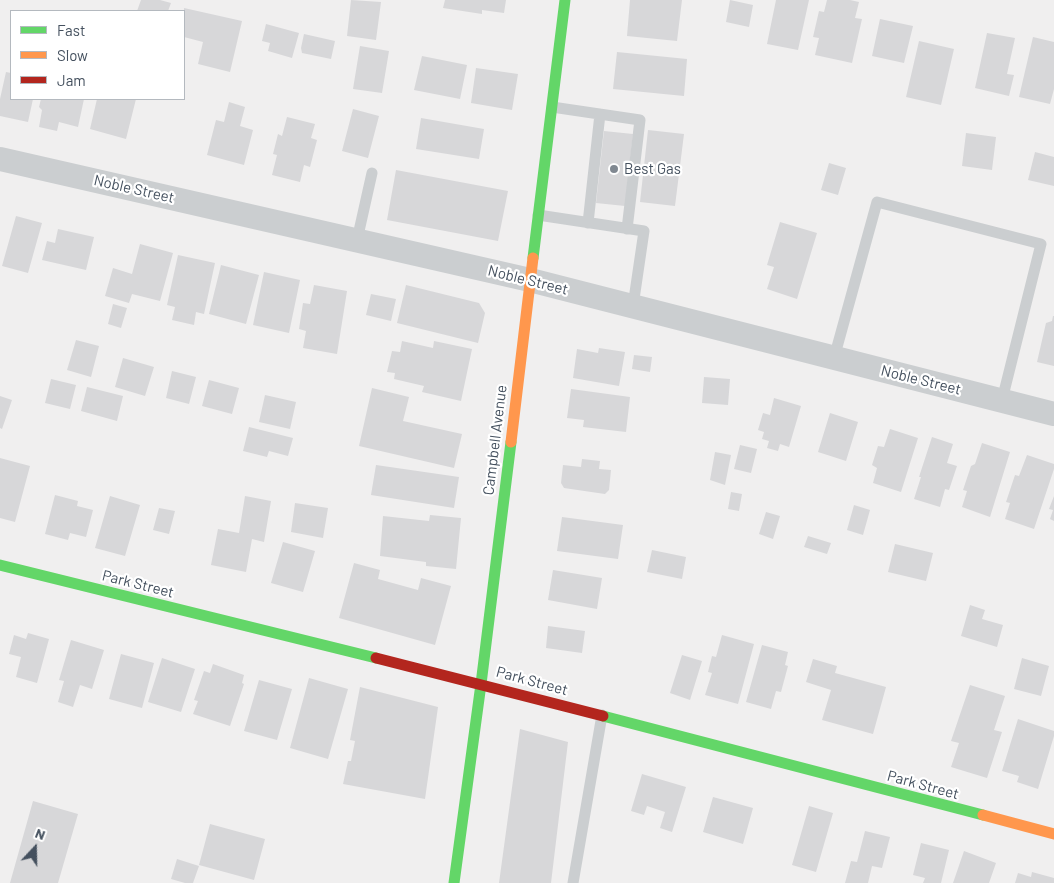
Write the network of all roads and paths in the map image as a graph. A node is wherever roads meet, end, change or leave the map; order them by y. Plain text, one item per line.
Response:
1 (565, 0) edge
2 (552, 107) junction
3 (600, 114) junction
4 (0, 158) edge
5 (372, 173) dead end
6 (538, 214) junction
7 (588, 222) junction
8 (627, 229) junction
9 (357, 240) junction
10 (530, 280) junction
11 (633, 306) junction
12 (834, 358) junction
13 (1002, 400) junction
14 (1054, 414) edge
15 (0, 566) edge
16 (481, 684) junction
17 (602, 715) junction
18 (1054, 834) edge
19 (454, 883) edge
20 (573, 883) edge

1 - 2 street, Campbell Avenue
2 - 3 lane
2 - 6 street, Campbell Avenue
3 - 7 lane
3 - 8 lane
4 - 9 street, Noble Street
5 - 9 lane
6 - 7 lane
6 - 10 street, Campbell Avenue
7 - 8 lane
8 - 11 lane
9 - 10 street, Noble Street
10 - 11 street, Noble Street
10 - 16 street, Campbell Avenue
11 - 12 street, Noble Street
12 - 13 street, Noble Street
12 - 13 lane
13 - 14 street, Noble Street
15 - 16 street, Park Street
16 - 17 street, Park Street
16 - 19 street, Campbell Avenue
17 - 18 street, Park Street
17 - 20 lane

